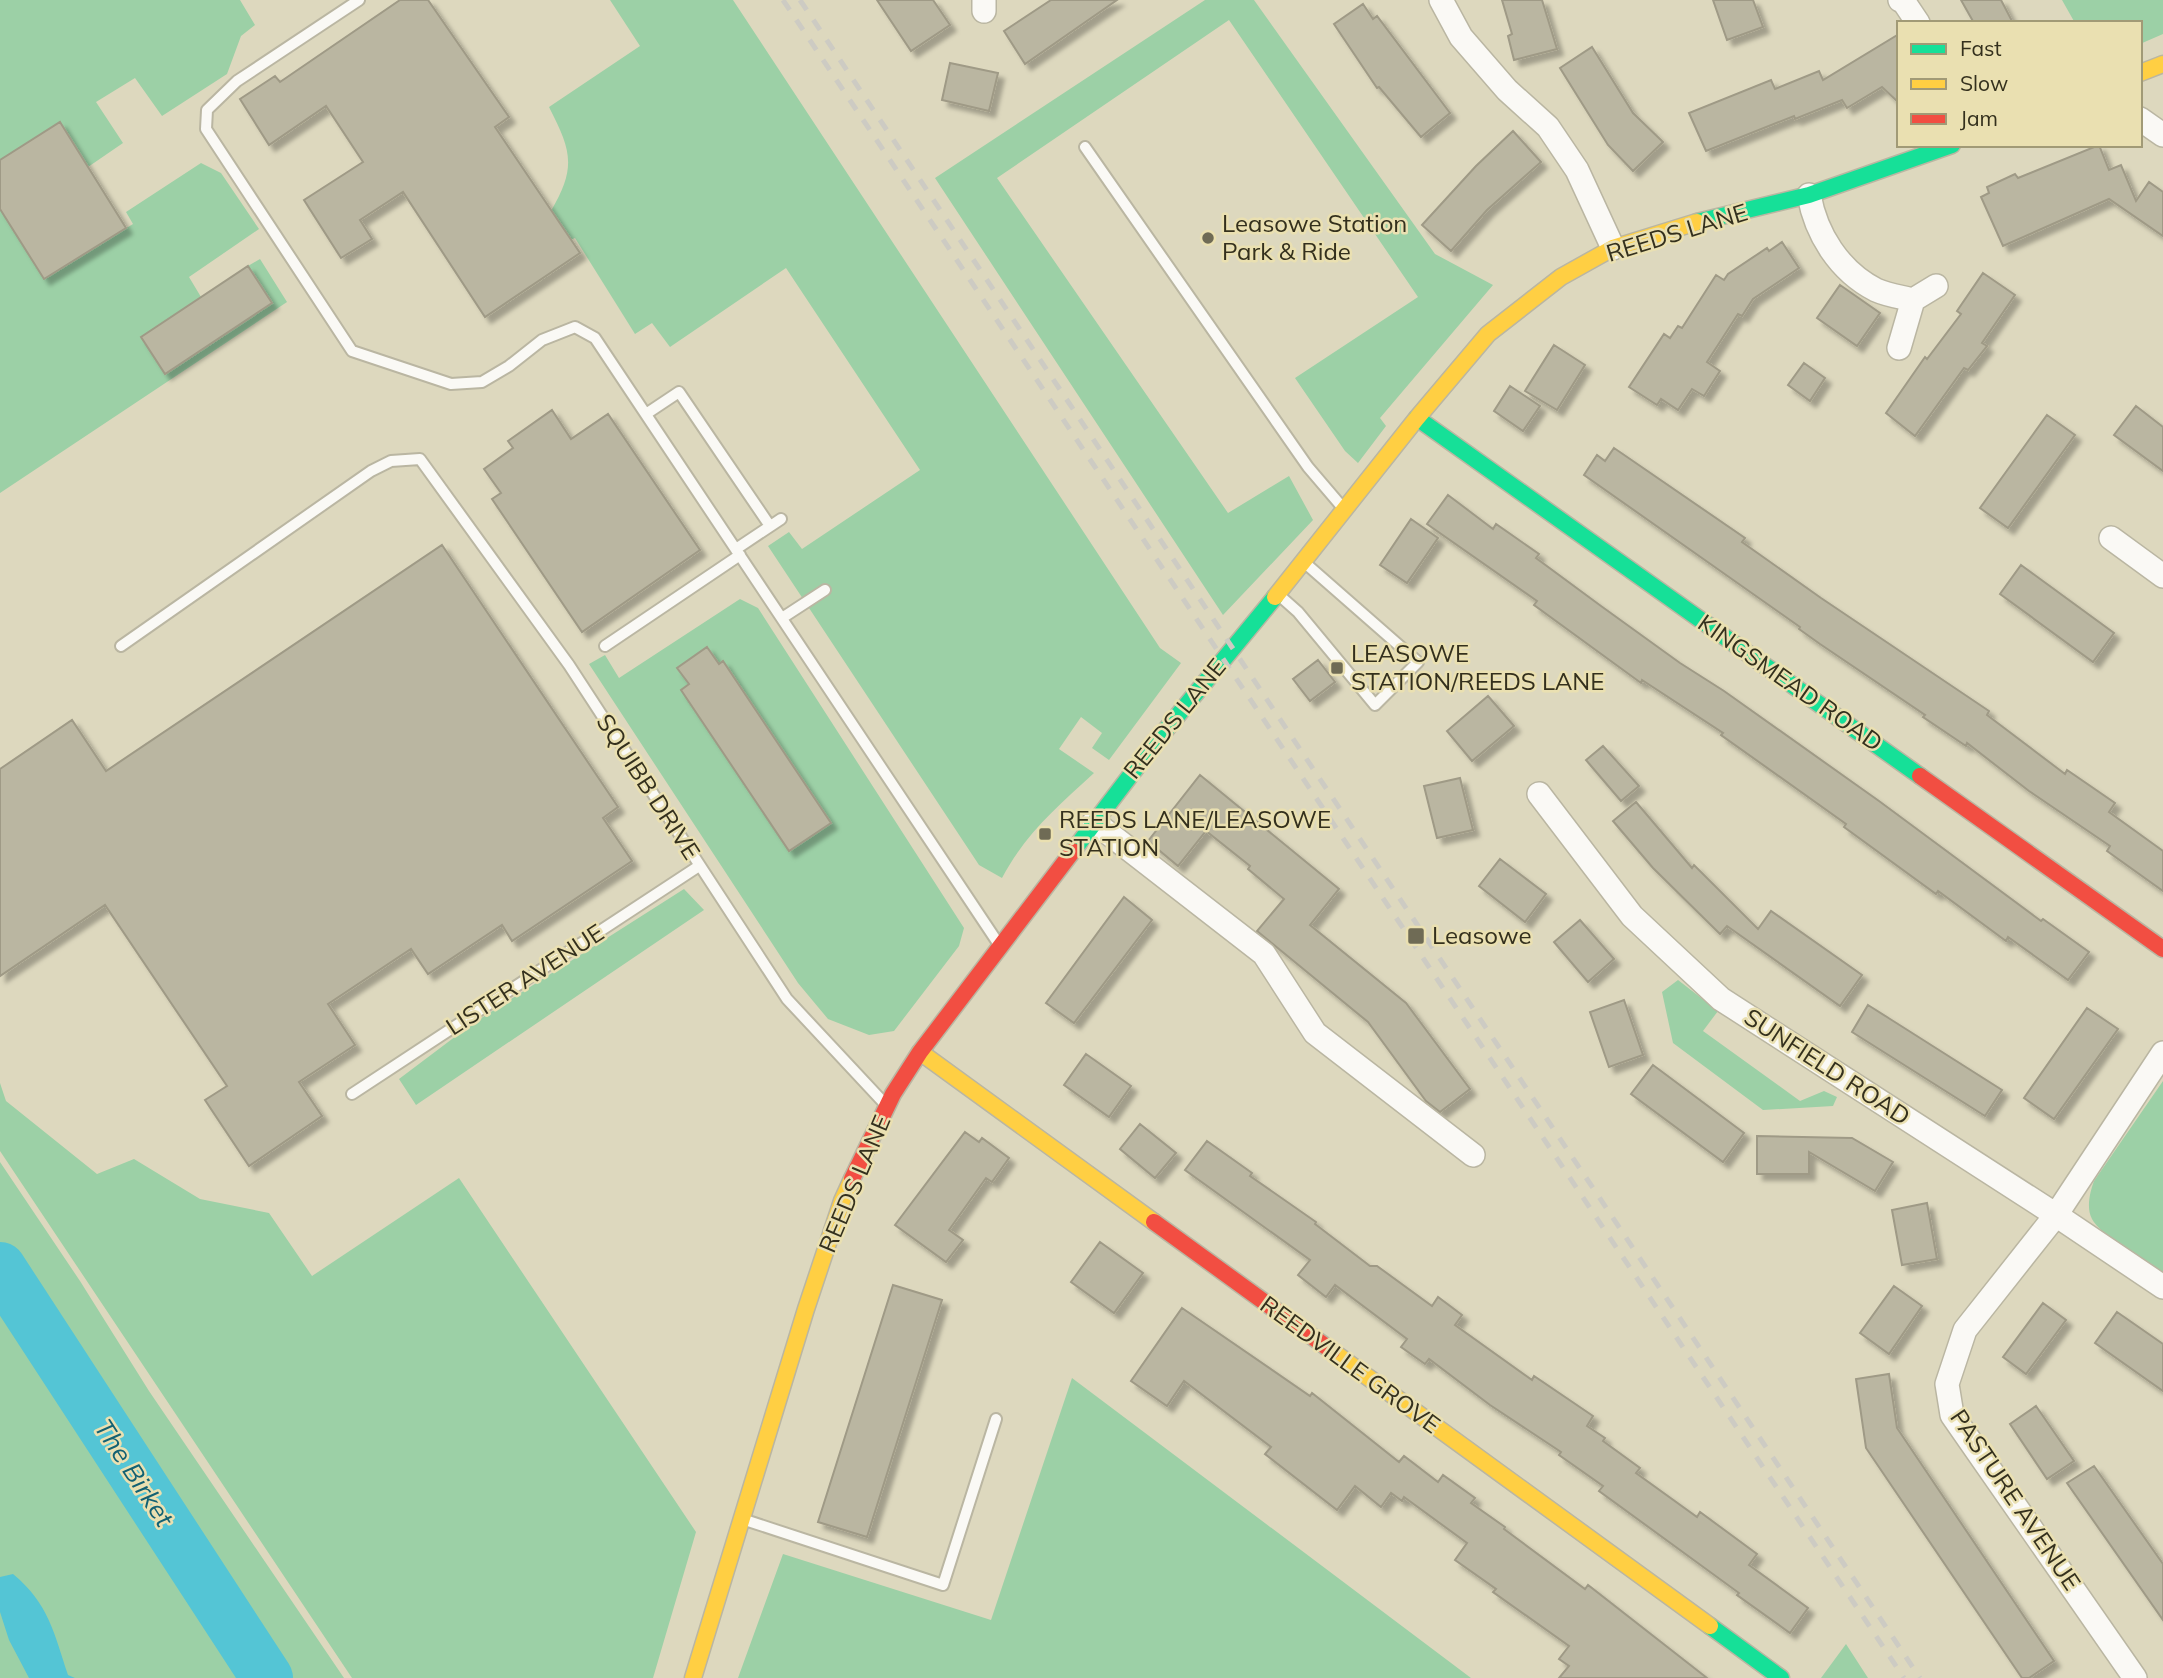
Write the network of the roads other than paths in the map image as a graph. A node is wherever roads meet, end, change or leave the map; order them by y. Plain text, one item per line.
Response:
1 (359, 0) edge
2 (1441, 0) edge
3 (1900, 0) edge
4 (1917, 21) edge
5 (2163, 64) edge
6 (2142, 72) edge
7 (2142, 120) edge
8 (2163, 135) edge
9 (1086, 147) dead end
10 (1946, 147) edge
11 (1809, 195) junction
12 (1613, 248) junction
13 (1936, 286) dead end
14 (1913, 300) junction
15 (1899, 348) dead end
16 (646, 414) junction
17 (1417, 418) junction
18 (1345, 510) junction
19 (780, 519) dead end
20 (770, 526) junction
21 (2111, 538) dead end
22 (738, 552) junction
23 (1304, 562) junction
24 (2163, 576) edge
25 (825, 590) dead end
26 (1278, 594) junction
27 (782, 618) junction
28 (121, 646) dead end
29 (606, 646) dead end
30 (1539, 794) dead end
31 (1094, 822) junction
32 (699, 866) junction
33 (1000, 946) junction
34 (2163, 949) edge
35 (920, 1052) junction
36 (2163, 1053) edge
37 (352, 1094) dead end
38 (887, 1106) junction
39 (1473, 1155) dead end
40 (2056, 1214) junction
41 (2163, 1287) edge
42 (996, 1419) dead end
43 (743, 1519) junction
44 (693, 1678) edge
45 (1781, 1678) edge
46 (2135, 1678) edge

1 - 16 lane
2 - 12 street
3 - 4 street
5 - 6 street
7 - 8 street
9 - 18 lane
10 - 11 street, REEDS LANE
11 - 12 street, REEDS LANE
11 - 14 street
12 - 17 street, REEDS LANE
13 - 14 street
14 - 15 street
16 - 20 lane
16 - 22 lane
17 - 18 street, REEDS LANE
17 - 34 street, KINGSMEAD ROAD
18 - 23 street, REEDS LANE
19 - 20 lane
20 - 22 lane
21 - 24 street
22 - 27 lane
22 - 29 lane
23 - 26 street, REEDS LANE
23 - 26 lane
25 - 27 lane
26 - 31 street, REEDS LANE
27 - 33 lane
28 - 32 lane, SQUIBB DRIVE
30 - 40 street, SUNFIELD ROAD
31 - 33 street, REEDS LANE
31 - 39 street
32 - 37 lane, LISTER AVENUE
32 - 38 lane, SQUIBB DRIVE
33 - 35 street, REEDS LANE
35 - 38 street, REEDS LANE
35 - 45 street, REEDVILLE GROVE
36 - 40 street, PASTURE AVENUE
38 - 43 street, REEDS LANE
40 - 41 street, SUNFIELD ROAD
40 - 46 street, PASTURE AVENUE
42 - 43 lane
43 - 44 street, REEDS LANE

